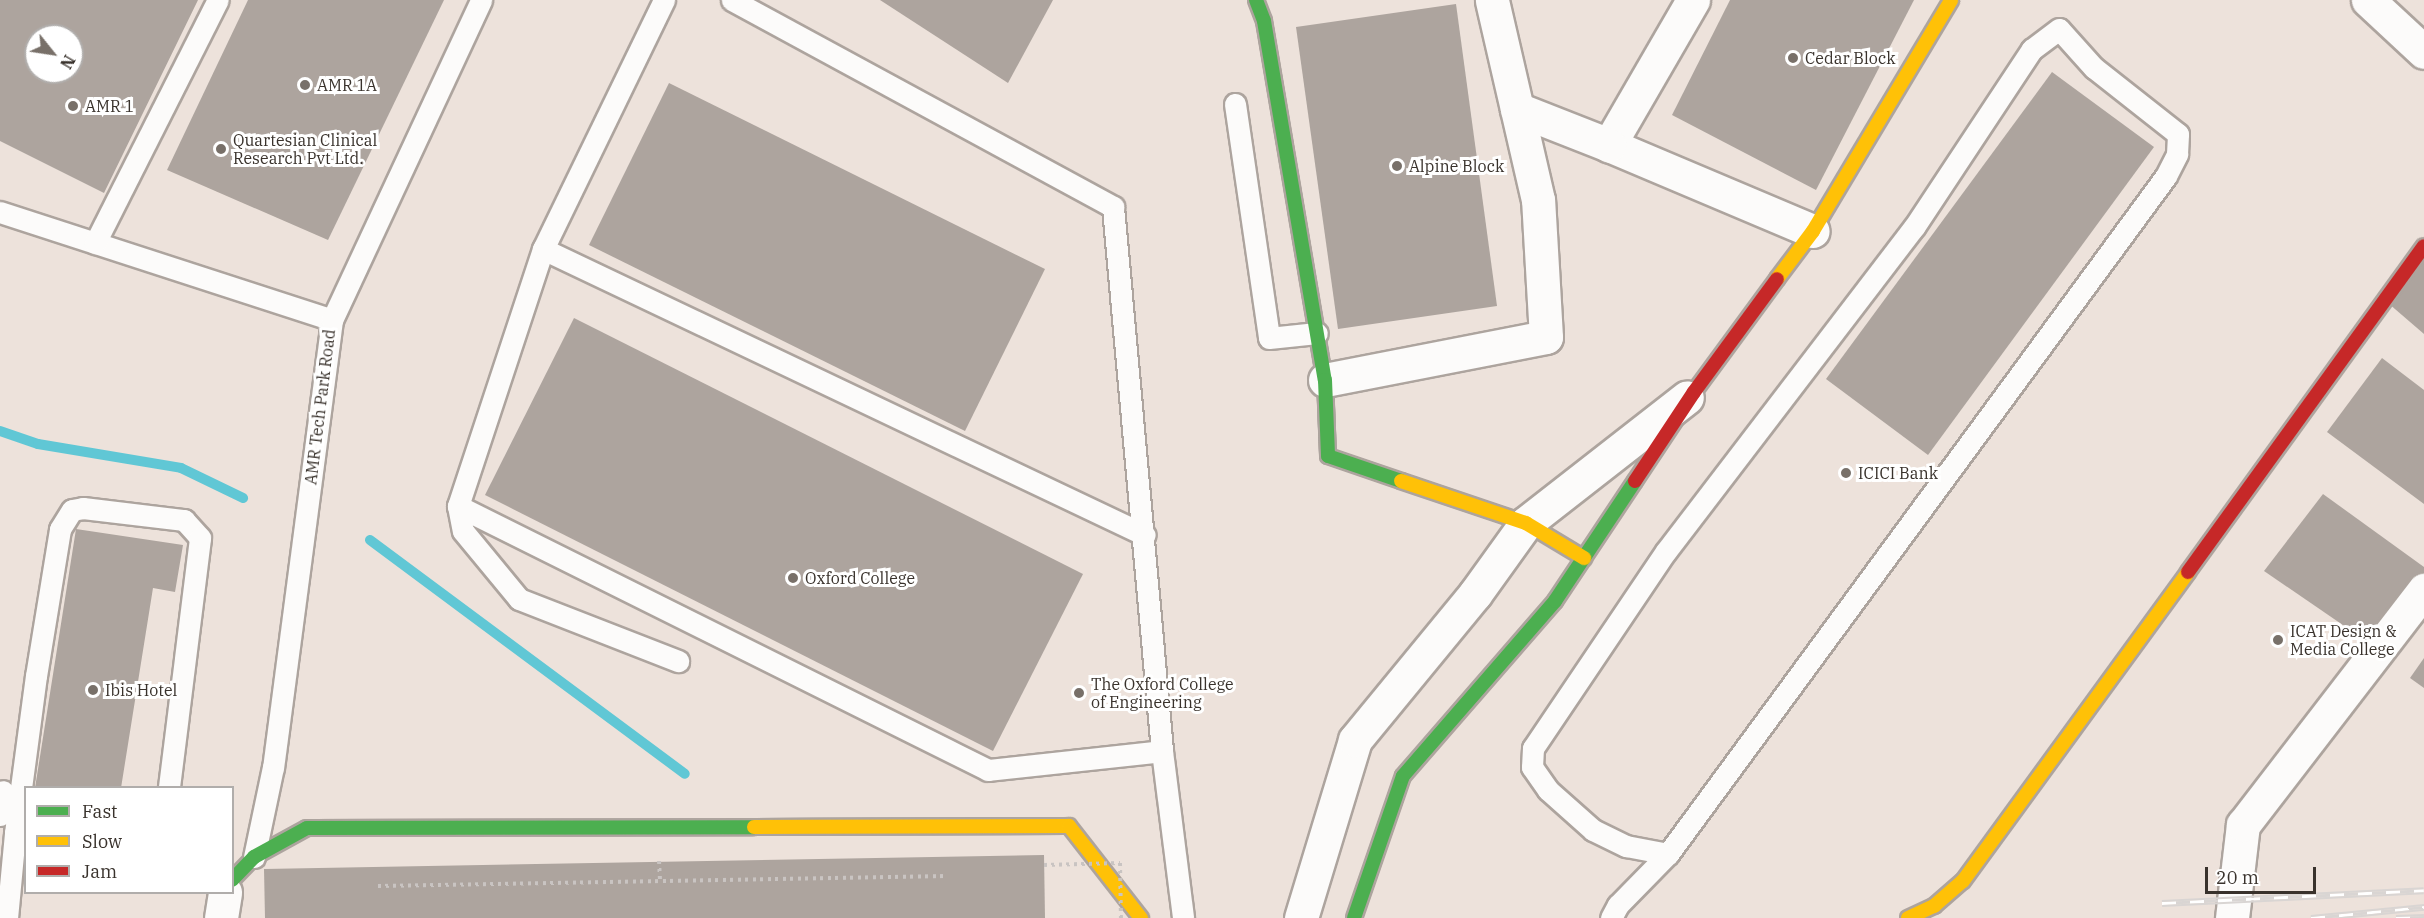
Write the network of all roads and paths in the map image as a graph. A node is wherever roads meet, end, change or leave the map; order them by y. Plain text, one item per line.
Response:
1 (218, 0) edge
2 (481, 0) edge
3 (664, 0) edge
4 (732, 0) edge
5 (1256, 0) edge
6 (1492, 0) edge
7 (1693, 0) edge
8 (1951, 0) edge
9 (2368, 0) edge
10 (2424, 52) edge
11 (1235, 104) dead end
12 (1517, 109) junction
13 (1609, 145) junction
14 (0, 212) edge
15 (1813, 231) junction
16 (95, 243) junction
17 (2424, 246) edge
18 (543, 249) junction
19 (332, 321) junction
20 (1317, 333) junction
21 (1325, 380) junction
22 (1694, 392) junction
23 (458, 506) junction
24 (1526, 523) junction
25 (1145, 535) junction
26 (1584, 558) junction
27 (2424, 591) edge
28 (678, 661) dead end
29 (1161, 751) junction
30 (26, 786) edge
31 (169, 786) edge
32 (3, 791) dead end
33 (24, 804) edge
34 (0, 815) edge
35 (20, 834) edge
36 (1668, 854) junction
37 (254, 857) junction
38 (1044, 865) dead end
39 (5, 872) edge
40 (947, 876) dead end
41 (234, 878) edge
42 (378, 886) dead end
43 (225, 894) edge
44 (7, 918) edge
45 (221, 918) edge
46 (1121, 918) edge
47 (1141, 918) edge
48 (1183, 918) edge
49 (1301, 918) edge
50 (1354, 918) edge
51 (1611, 918) edge
52 (1908, 918) edge
53 (2232, 918) edge

1 - 16 lane
2 - 19 lane
3 - 18 lane
4 - 25 lane
5 - 20 street
6 - 12 street
7 - 13 street
8 - 15 street
9 - 10 street
11 - 20 lane
12 - 13 street
12 - 21 street
13 - 15 street
14 - 16 lane, AMR Tech Park Road
15 - 22 street
16 - 19 lane, AMR Tech Park Road
17 - 52 street
18 - 23 lane
18 - 25 lane
19 - 37 lane, AMR Tech Park Road
20 - 21 street
21 - 24 street
22 - 24 street
22 - 26 street
23 - 28 lane
23 - 29 lane
24 - 26 street
24 - 49 street
25 - 29 lane
26 - 50 street
27 - 53 street
29 - 48 lane
30 - 31 lane
32 - 34 lane
33 - 35 lane
35 - 39 lane
36 - 36 lane
36 - 51 lane
37 - 41 street
37 - 47 street
38 - 46 path, bridge
39 - 44 lane
40 - 42 path
43 - 45 street

